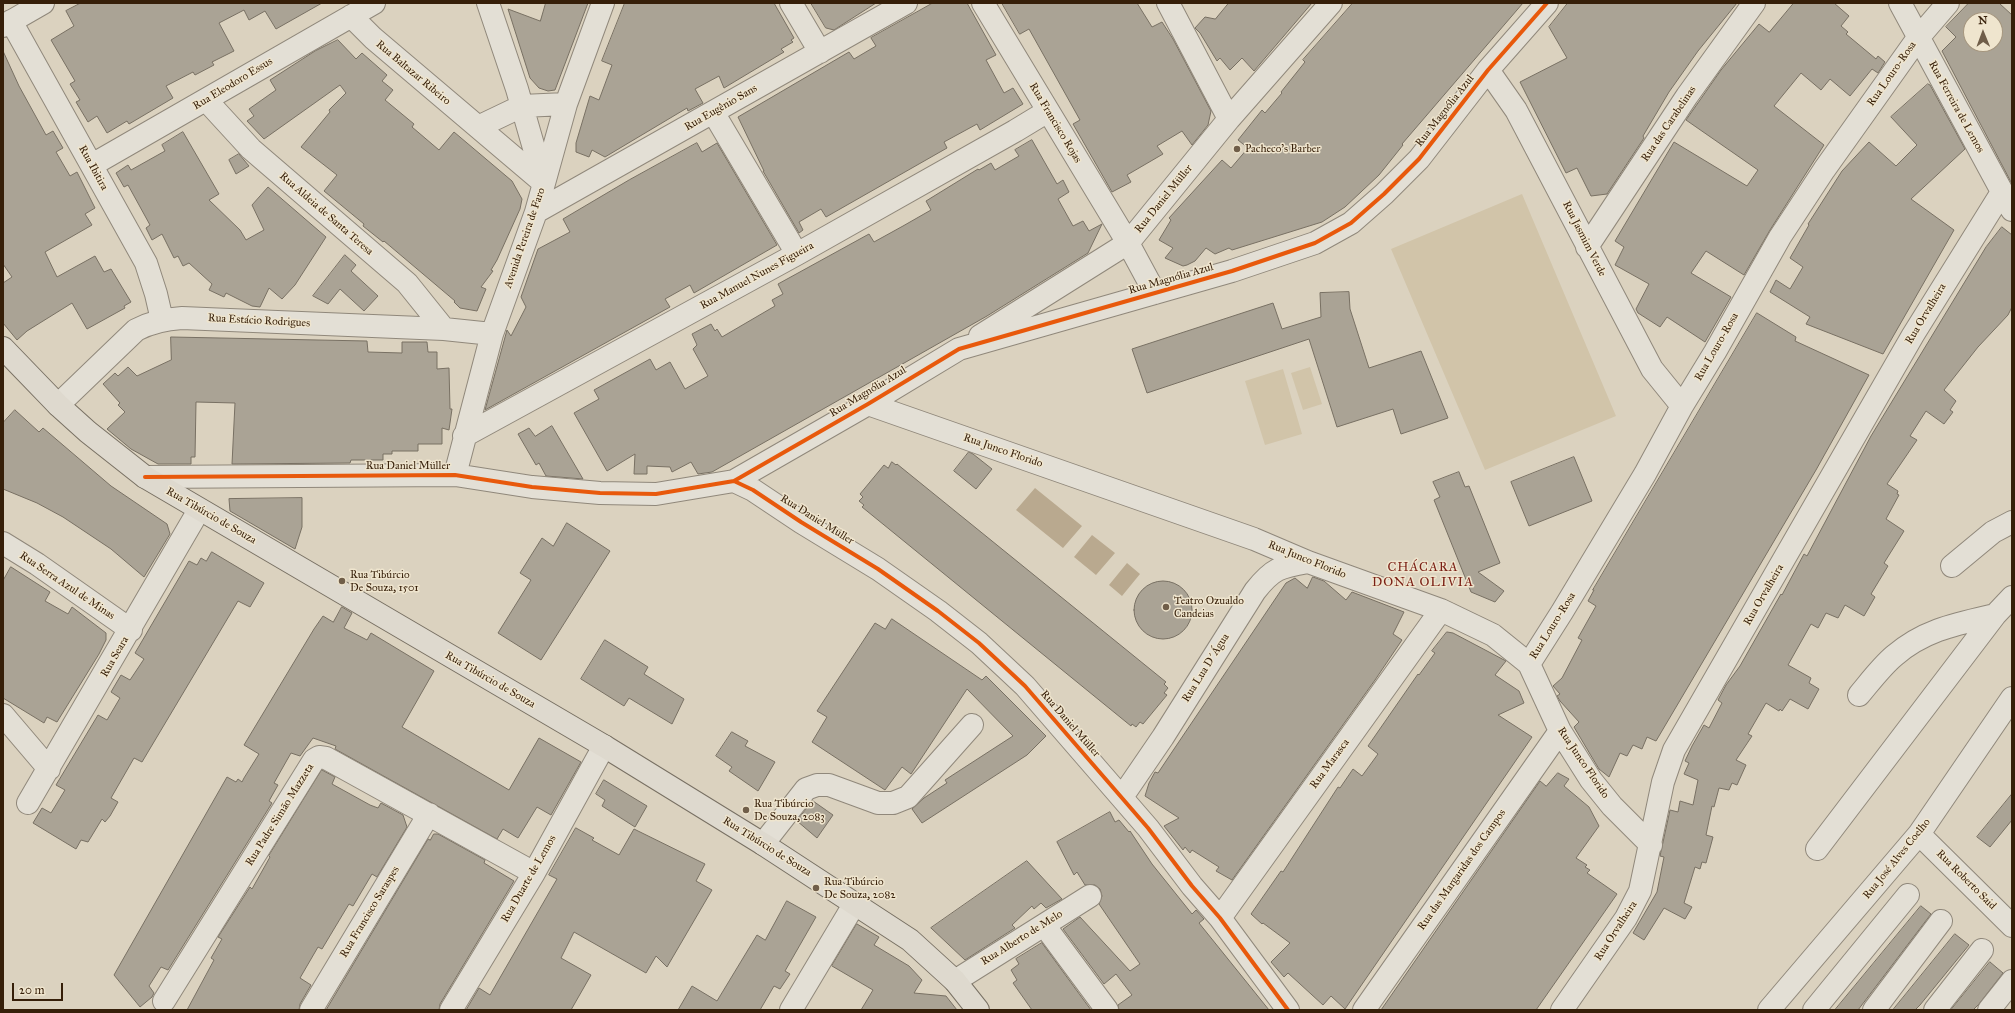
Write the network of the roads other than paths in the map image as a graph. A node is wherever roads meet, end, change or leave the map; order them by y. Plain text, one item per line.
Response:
1 (43, 3) edge
2 (374, 3) edge
3 (488, 3) edge
4 (603, 3) edge
5 (791, 3) edge
6 (906, 3) edge
7 (983, 3) edge
8 (1168, 3) edge
9 (1331, 3) edge
10 (1547, 3) edge
11 (1754, 3) edge
12 (1900, 3) edge
13 (1948, 3) edge
14 (351, 16) junction
15 (7, 23) edge
16 (1918, 38) junction
17 (820, 52) junction
18 (1488, 70) junction
19 (206, 100) junction
20 (566, 104) junction
21 (522, 106) junction
22 (1048, 111) junction
23 (713, 112) junction
24 (1229, 119) junction
25 (478, 127) junction
26 (92, 165) junction
27 (544, 183) junction
28 (2007, 201) edge
29 (536, 212) junction
30 (1128, 244) junction
31 (1587, 247) junction
32 (797, 254) junction
33 (1155, 293) junction
34 (162, 320) junction
35 (444, 329) junction
36 (492, 334) junction
37 (3, 348) edge
38 (959, 349) junction
39 (868, 404) junction
40 (58, 405) junction
41 (1682, 406) junction
42 (464, 436) junction
43 (454, 475) junction
44 (145, 477) junction
45 (734, 481) junction
46 (199, 510) junction
47 (2012, 522) edge
48 (3, 543) edge
49 (1308, 562) junction
50 (1952, 566) dead end
51 (2012, 598) edge
52 (1441, 610) junction
53 (1995, 615) junction
54 (130, 630) junction
55 (1529, 664) junction
56 (1859, 695) dead end
57 (2012, 698) edge
58 (3, 715) edge
59 (972, 725) dead end
60 (1560, 731) junction
61 (604, 746) junction
62 (49, 769) junction
63 (1122, 797) junction
64 (28, 803) dead end
65 (429, 814) junction
66 (1919, 834) junction
67 (763, 844) junction
68 (1651, 845) junction
69 (1817, 849) dead end
70 (534, 873) junction
71 (1908, 895) dead end
72 (1090, 896) dead end
73 (855, 903) junction
74 (1220, 918) junction
75 (1942, 921) dead end
76 (1044, 925) junction
77 (2012, 926) edge
78 (1982, 950) dead end
79 (955, 981) junction
80 (2012, 981) edge
81 (164, 1001) dead end
82 (311, 1010) edge
83 (451, 1010) edge
84 (791, 1010) edge
85 (978, 1010) edge
86 (1107, 1010) edge
87 (1288, 1010) edge
88 (1364, 1010) edge
89 (1562, 1010) edge
90 (1769, 1010) edge
91 (1814, 1010) edge
92 (1874, 1010) edge
93 (1935, 1010) edge
94 (1989, 1010) edge

1 - 15 street
2 - 14 street, Rua Eleodoro Essus
3 - 21 street, Avenida Pereira de Faro
4 - 20 street
5 - 17 street
6 - 17 street, Rua Eugênio Sans
7 - 22 street, Rua Francisco Rojas
8 - 24 street
9 - 24 street, Rua Daniel Müller
10 - 18 street, Rua Magnólia Azul
11 - 31 street, Rua das Carabelinas
12 - 16 street, Rua Ferreira de Lemos
13 - 16 street, Rua Louro-Rosa
14 - 19 street, Rua Eleodoro Essus
14 - 25 street, Rua Baltazar Ribeiro
15 - 26 street, Rua Ibitira
16 - 28 street, Rua Ferreira de Lemos
16 - 41 street, Rua Louro-Rosa
17 - 23 street, Rua Eugênio Sans
18 - 31 street, Rua Jasmim Verde
18 - 33 street, Rua Magnólia Azul
19 - 26 street, Rua Eleodoro Essus
19 - 35 street, Rua Aldeia de Santa Teresa
20 - 21 street
20 - 27 street
21 - 25 street
21 - 27 street, Avenida Pereira de Faro
22 - 30 street, Rua Francisco Rojas
22 - 32 street, Rua Manuel Nunes Figueira
23 - 29 street, Rua Eugênio Sans
23 - 32 street
24 - 30 street, Rua Daniel Müller
25 - 27 street, Rua Baltazar Ribeiro
26 - 34 street, Rua Ibitira
27 - 29 street, Avenida Pereira de Faro
28 - 68 street, Rua Orvalheira
29 - 36 street, Avenida Pereira de Faro
30 - 33 street, Rua Francisco Rojas
30 - 38 street, Rua Daniel Müller
31 - 41 street, Rua Jasmim Verde
32 - 42 street, Rua Manuel Nunes Figueira
33 - 38 street, Rua Magnólia Azul
34 - 35 street, Rua Estácio Rodrigues
34 - 40 street, Rua Estácio Rodrigues
35 - 36 street, Rua Estácio Rodrigues
36 - 42 street, Avenida Pereira de Faro
37 - 40 main road, Rua Tibúrcio de Souza
38 - 39 street, Rua Magnólia Azul
39 - 45 street, Rua Magnólia Azul
39 - 49 street, Rua Junco Florido
40 - 44 main road, Rua Tibúrcio de Souza
41 - 55 street, Rua Louro-Rosa
42 - 43 street, Avenida Pereira de Faro
43 - 44 street, Rua Daniel Müller
43 - 45 street, Rua Daniel Müller
44 - 46 main road, Rua Tibúrcio de Souza
45 - 63 street, Rua Daniel Müller
46 - 54 street, Rua Seara
46 - 61 main road, Rua Tibúrcio de Souza
47 - 50 street
48 - 54 street, Rua Serra Azul de Minas
49 - 52 street, Rua Junco Florido
49 - 63 street, Rua Lua D´Água
51 - 53 street
52 - 55 street, Rua Junco Florido
52 - 74 street, Rua Marasca
53 - 56 street
53 - 69 street
54 - 62 street, Rua Seara
55 - 60 street, Rua Junco Florido
57 - 66 street, Rua José Alves Coelho
58 - 62 street
59 - 67 street
60 - 68 street, Rua Junco Florido
60 - 88 street, Rua das Margaridas dos Campos
61 - 67 main road, Rua Tibúrcio de Souza
61 - 70 street, Rua Duarte de Lemos
62 - 64 street, Rua Seara
63 - 74 street, Rua Daniel Müller
65 - 70 street, Rua Padre Simão Mazzeta
65 - 81 street, Rua Padre Simão Mazzeta
65 - 82 street, Rua Francisco Saraspes
66 - 77 street, Rua Roberto Said
66 - 90 street, Rua José Alves Coelho
67 - 73 main road, Rua Tibúrcio de Souza
68 - 89 street, Rua Orvalheira
70 - 83 street, Rua Duarte de Lemos
71 - 91 street
72 - 76 street, Rua Alberto de Melo
73 - 79 main road, Rua Tibúrcio de Souza
73 - 84 street
74 - 87 street, Rua Daniel Müller
75 - 92 street
76 - 79 street, Rua Alberto de Melo
76 - 86 street
78 - 93 street
79 - 85 main road, Rua Tibúrcio de Souza
80 - 94 street

